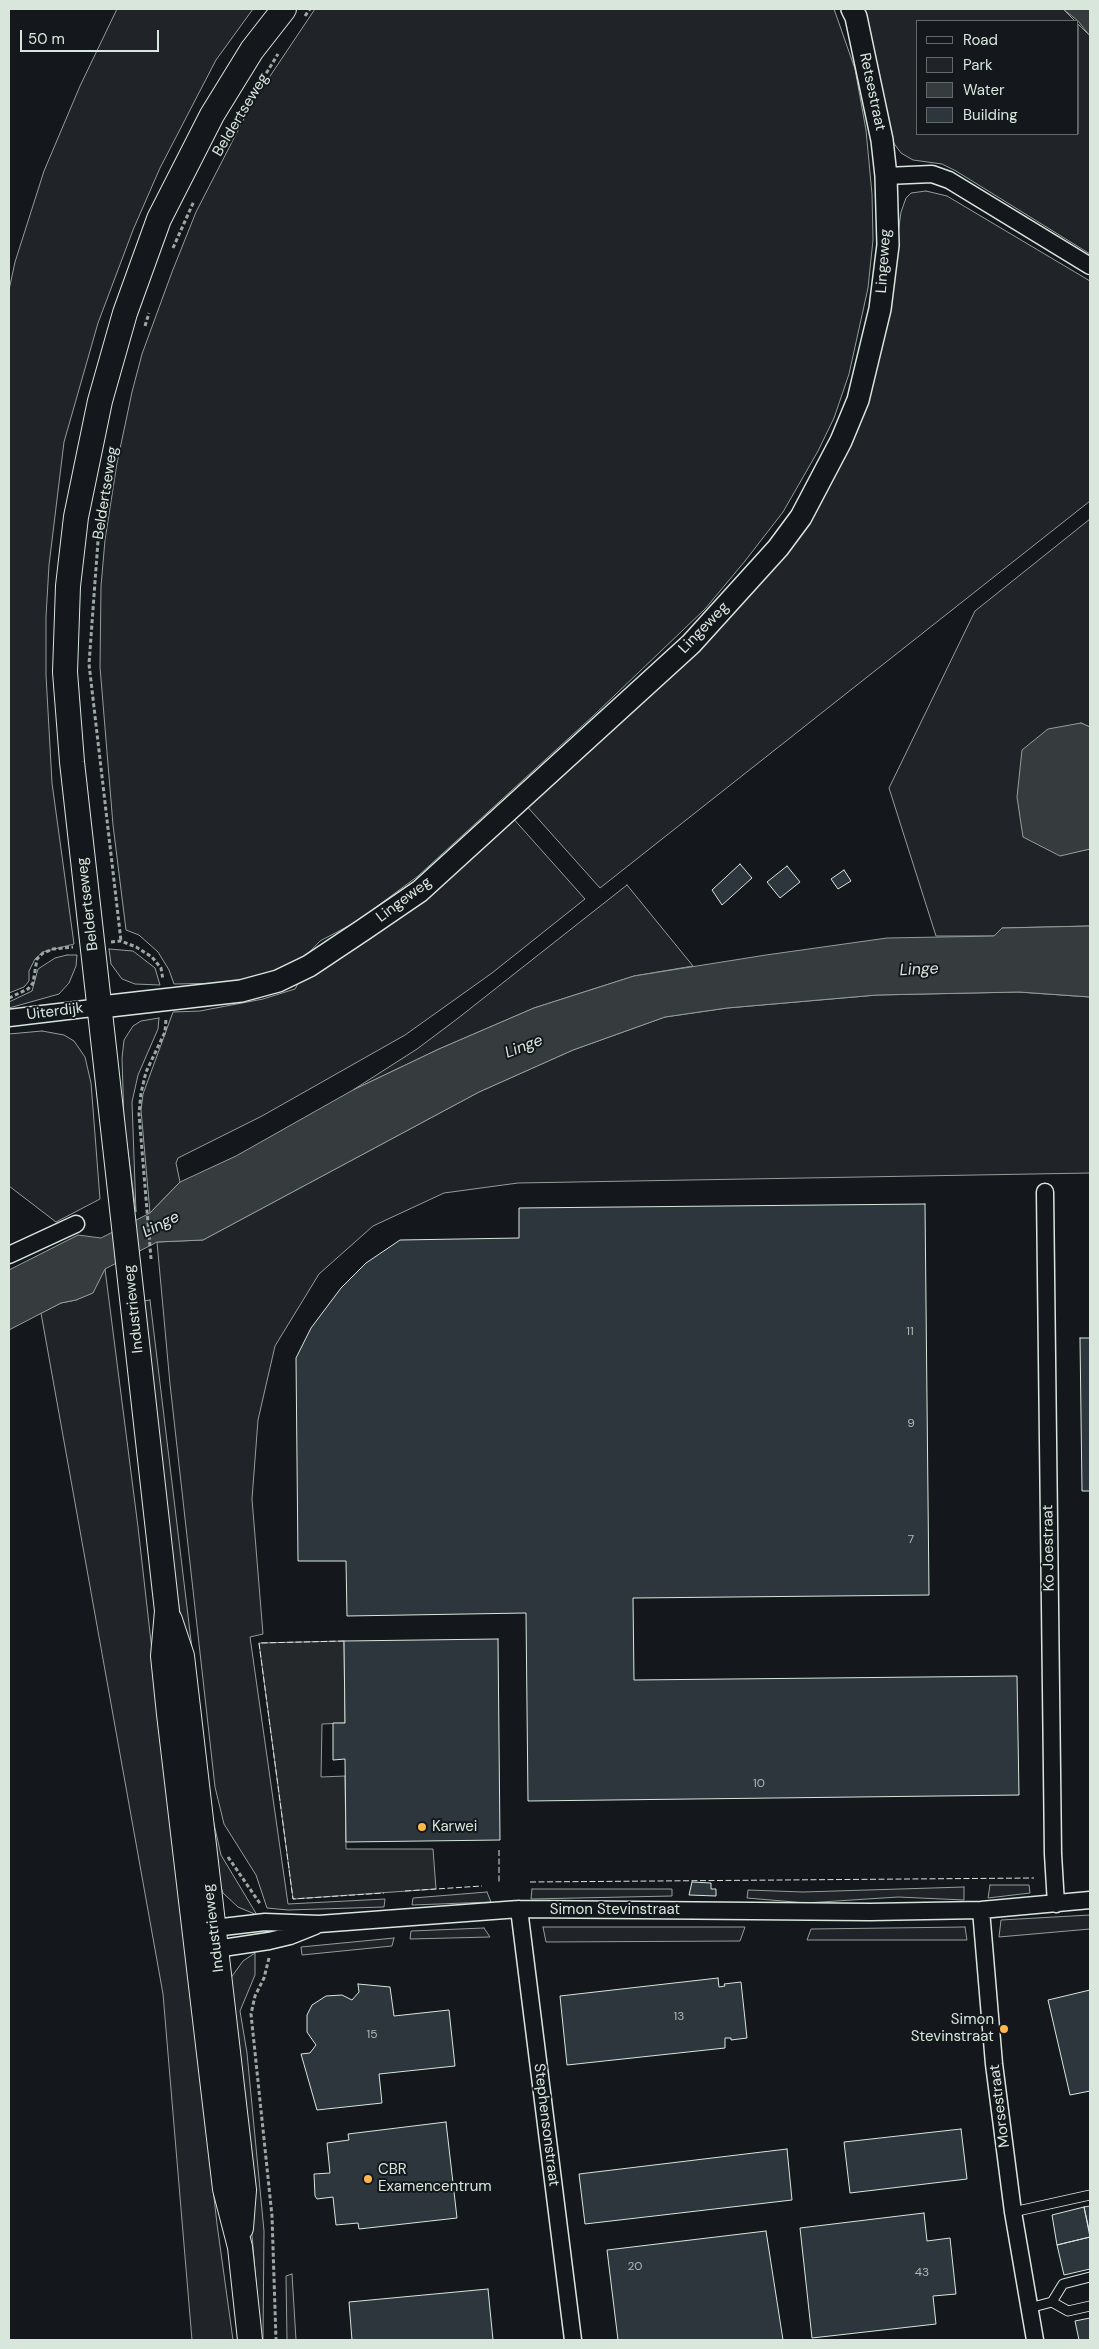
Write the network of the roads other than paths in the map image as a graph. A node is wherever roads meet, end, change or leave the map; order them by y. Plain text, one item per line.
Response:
1 (852, 9) edge
2 (292, 16) edge
3 (886, 176) junction
4 (1090, 266) edge
5 (100, 1007) junction
6 (9, 1018) edge
7 (1045, 1192) dead end
8 (76, 1224) dead end
9 (9, 1255) edge
10 (1090, 1900) edge
11 (1056, 1904) junction
12 (519, 1910) junction
13 (981, 1910) junction
14 (209, 1940) junction
15 (1090, 2195) edge
16 (1013, 2212) junction
17 (1090, 2277) edge
18 (1052, 2302) junction
19 (1090, 2306) edge
20 (1029, 2308) junction
21 (250, 2340) edge
22 (573, 2340) edge
23 (1035, 2340) edge

1 - 3 street, Retsestraat
2 - 5 main road, Beldertseweg
3 - 4 street
3 - 5 street, Lingeweg
5 - 6 street, Uiterdijk
5 - 14 main road, Industrieweg
7 - 11 street, Ko Joestraat
8 - 9 street
10 - 11 street, Simon Stevinstraat
11 - 13 street, Simon Stevinstraat
12 - 13 street, Simon Stevinstraat
12 - 14 street, Simon Stevinstraat
12 - 22 street, Stephensonstraat
13 - 16 street, Morsestraat
14 - 21 main road, Industrieweg
15 - 16 lane
16 - 20 street, Morsestraat
17 - 18 lane
18 - 19 lane
18 - 20 lane
20 - 23 street, Morsestraat

